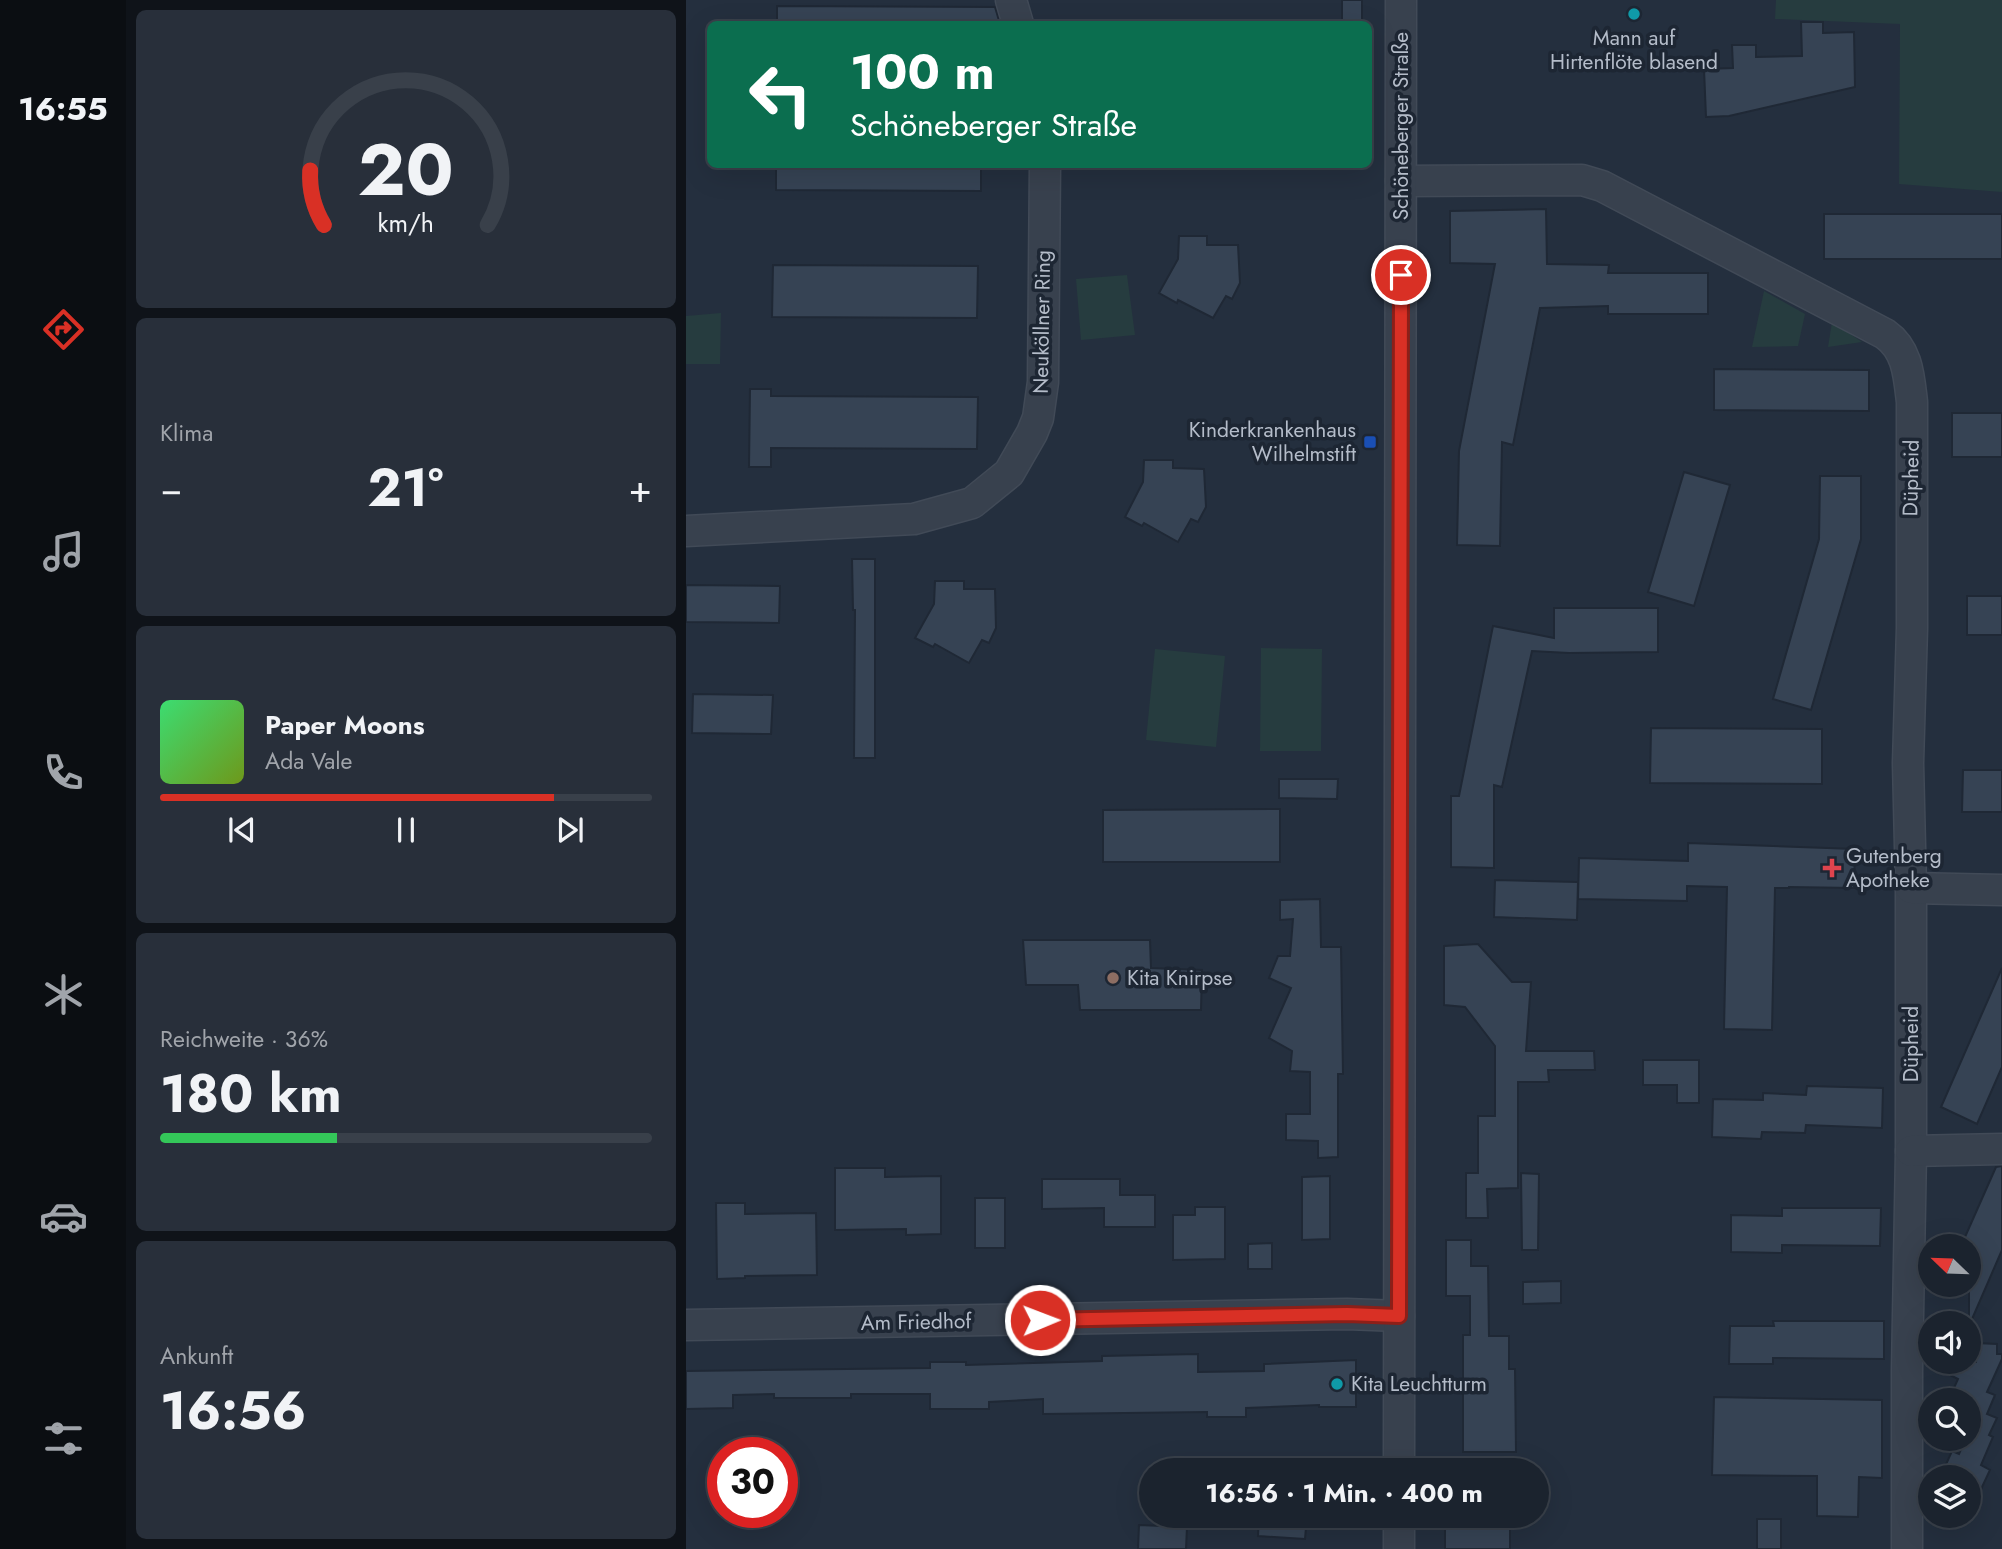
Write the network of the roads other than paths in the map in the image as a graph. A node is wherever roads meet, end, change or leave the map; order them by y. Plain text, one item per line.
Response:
1 (1012, 0) edge
2 (1401, 0) edge
3 (1017, 21) edge
4 (1045, 168) edge
5 (1401, 181) junction
6 (686, 531) edge
7 (1912, 888) junction
8 (2002, 890) edge
9 (2002, 1149) edge
10 (1911, 1151) junction
11 (1399, 1316) junction
12 (686, 1325) edge
13 (1399, 1458) edge
14 (1399, 1528) edge
15 (1399, 1549) edge
16 (1907, 1549) edge

1 - 3 street
2 - 5 street, Schöneberger Straße
4 - 6 street, Neuköllner Ring
5 - 7 street, Düpheid
5 - 11 street, Schöneberger Straße
7 - 8 street
7 - 10 street, Düpheid
9 - 10 street
10 - 16 street, Düpheid
11 - 12 street, Am Friedhof
11 - 13 street, Schöneberger Straße
14 - 15 street

